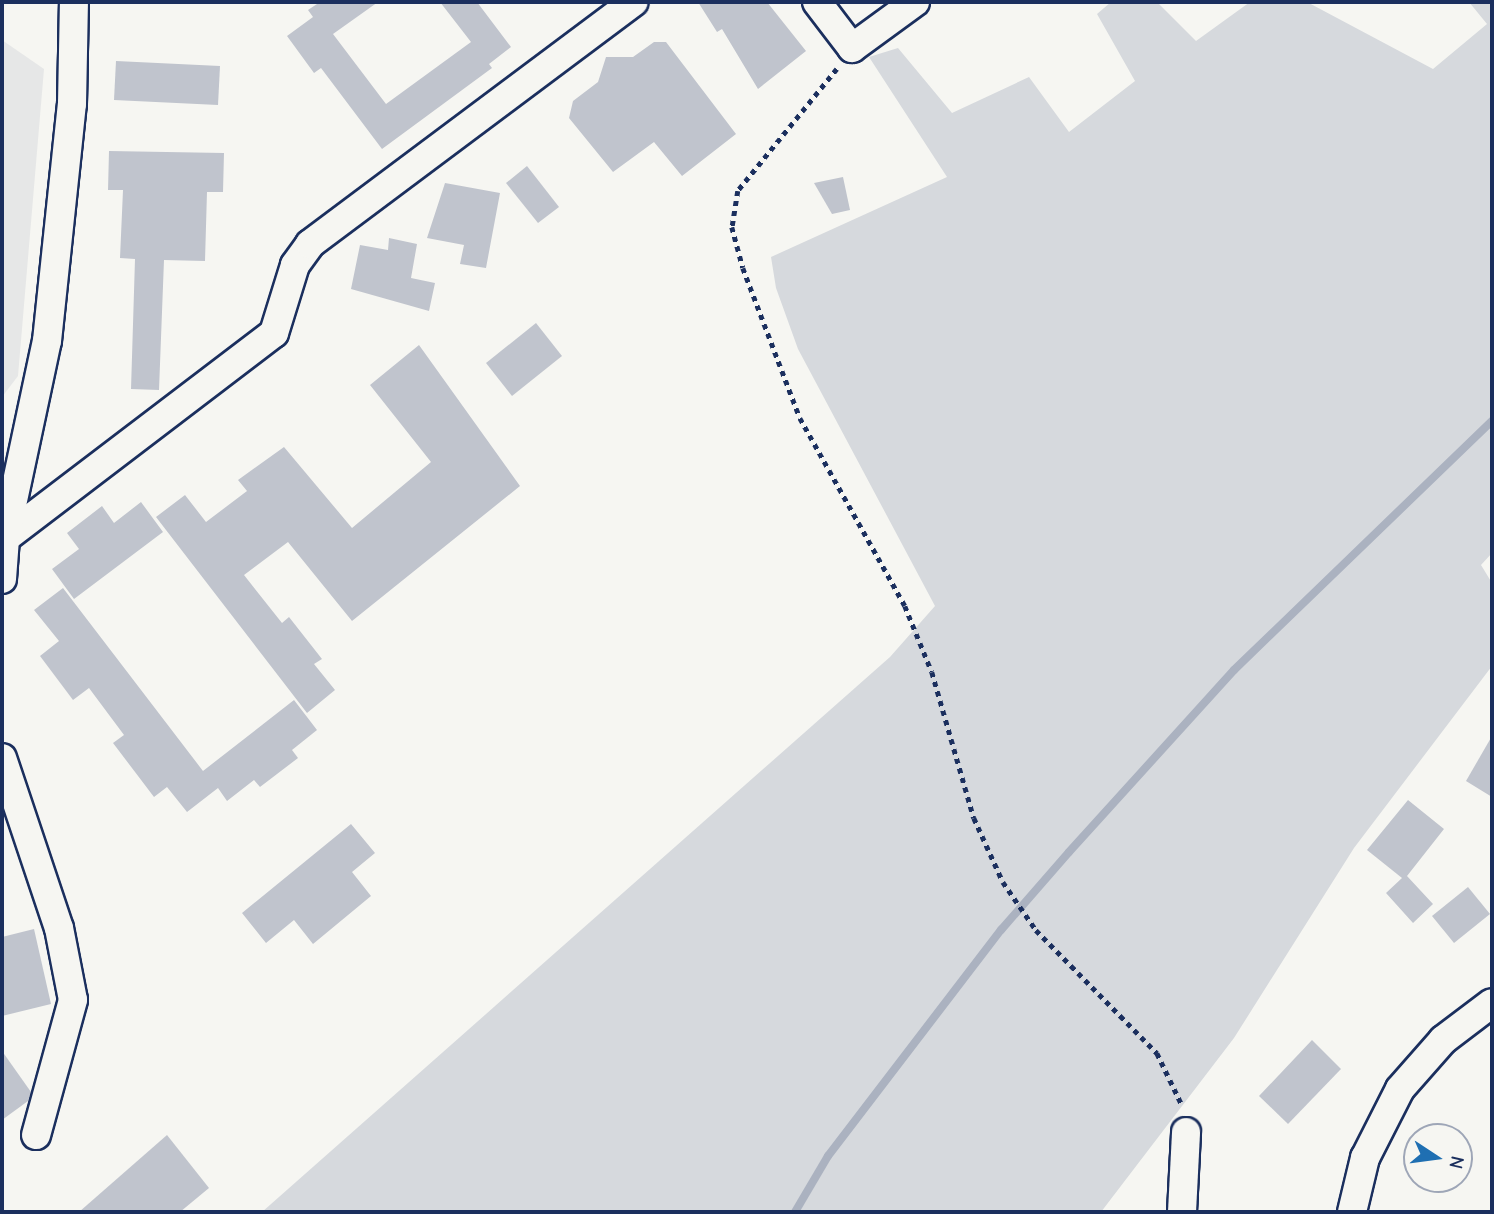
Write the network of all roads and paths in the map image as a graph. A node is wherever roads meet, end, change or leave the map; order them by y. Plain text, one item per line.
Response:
1 (74, 2) edge
2 (634, 2) edge
3 (817, 2) edge
4 (915, 2) edge
5 (852, 48) junction
6 (5, 538) junction
7 (2, 579) edge
8 (2, 758) edge
9 (1492, 1003) edge
10 (1186, 1132) joint
11 (36, 1136) dead end
12 (1182, 1212) edge
13 (1352, 1212) edge

1 - 6 street
2 - 6 street
3 - 5 street
4 - 5 street
5 - 10 path
6 - 7 street
8 - 11 street
9 - 13 street
10 - 12 street

